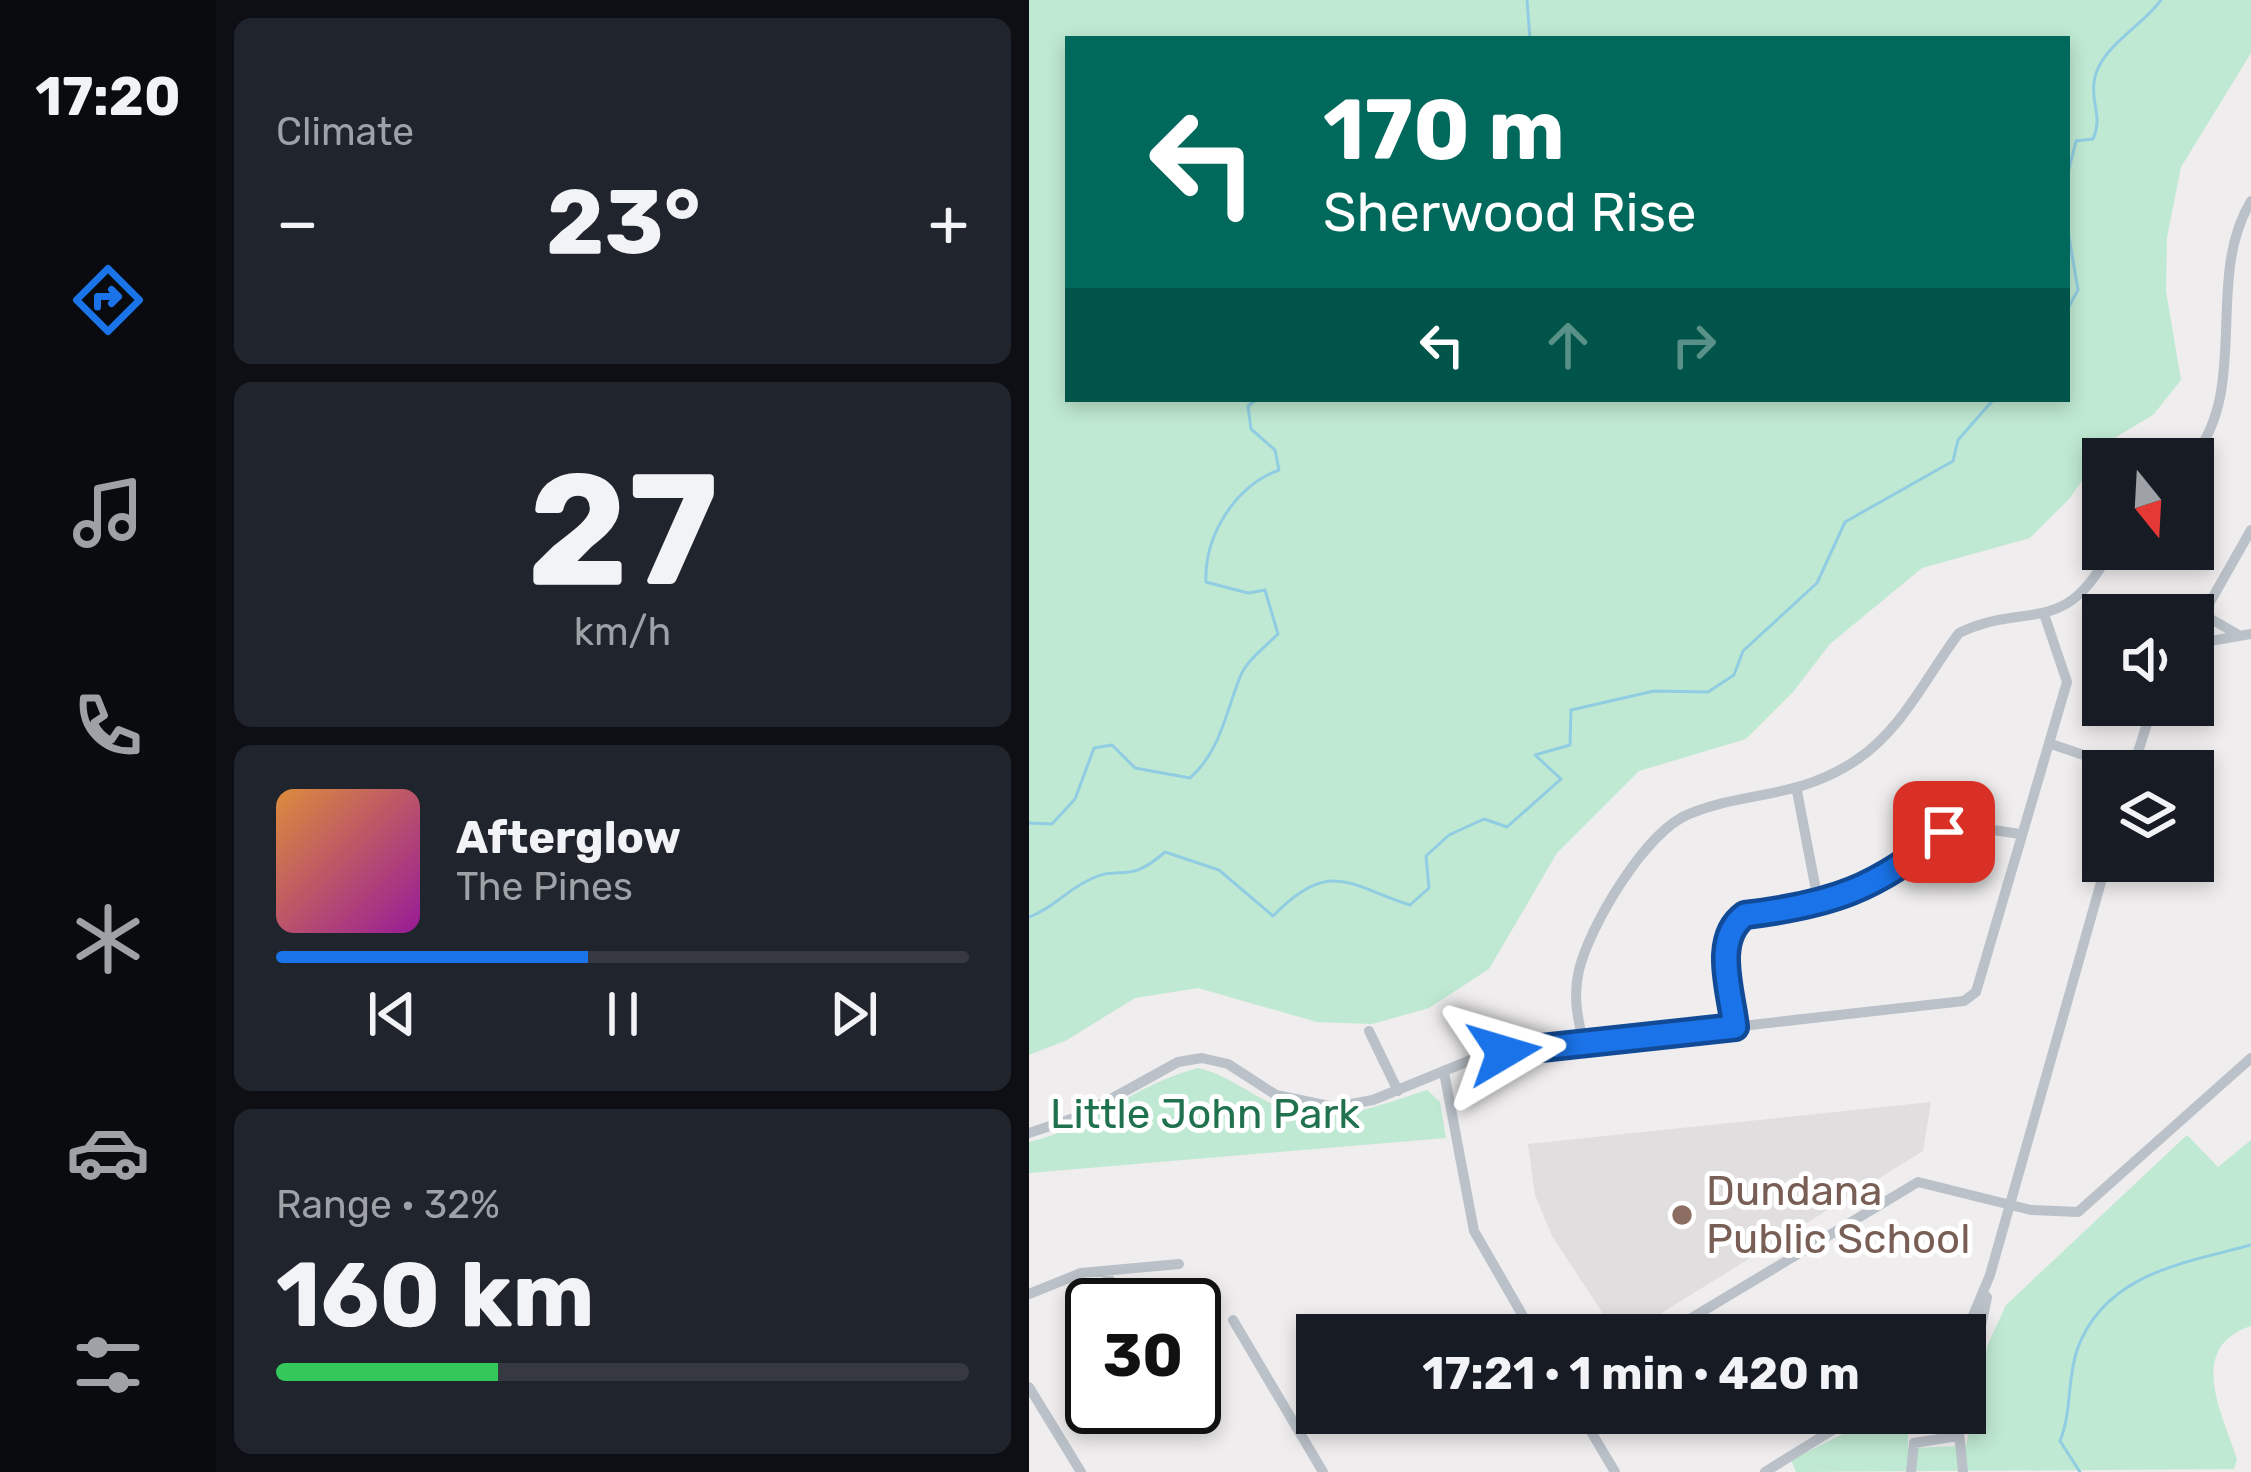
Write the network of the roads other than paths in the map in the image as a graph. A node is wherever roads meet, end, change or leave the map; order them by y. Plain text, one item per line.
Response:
1 (2251, 201) edge
2 (2205, 438) edge
3 (2251, 530) edge
4 (2101, 570) edge
5 (2214, 597) edge
6 (2045, 614) junction
7 (2214, 620) edge
8 (2244, 634) edge
9 (2214, 640) edge
10 (2051, 744) junction
11 (2082, 754) edge
12 (1797, 790) junction
13 (2020, 834) junction
14 (2101, 882) edge
15 (1819, 906) junction
16 (1735, 1027) junction
17 (1369, 1031) dead end
18 (1584, 1042) junction
19 (2251, 1058) edge
20 (1444, 1072) junction
21 (1398, 1091) junction
22 (1029, 1133) edge
23 (2011, 1203) junction
24 (1179, 1264) dead end
25 (1105, 1272) junction
26 (1990, 1274) junction
27 (1109, 1278) edge
28 (1029, 1294) edge
29 (1522, 1314) edge
30 (1698, 1314) edge
31 (1974, 1314) edge
32 (1982, 1314) edge
33 (1233, 1320) dead end
34 (1029, 1387) edge
35 (1592, 1434) edge
36 (1826, 1434) edge
37 (1957, 1436) joint
38 (1081, 1472) edge
39 (1323, 1472) edge
40 (1615, 1472) edge
41 (1765, 1472) edge
42 (1911, 1472) edge
43 (1963, 1472) edge

1 - 2 street
3 - 5 street
4 - 6 street
6 - 10 street
6 - 12 street
7 - 8 street
8 - 9 street
10 - 11 street
10 - 13 street
12 - 15 street
12 - 18 street
13 - 15 street
13 - 16 street
14 - 23 street
15 - 16 street
16 - 18 street
17 - 21 street
18 - 20 street
19 - 23 street
20 - 21 street
20 - 29 street
21 - 22 street
23 - 26 street
23 - 30 street
24 - 25 street
25 - 27 street
25 - 28 street
26 - 31 street
26 - 32 street
33 - 39 street
34 - 38 street
35 - 40 street
36 - 41 street
37 - 42 street
37 - 43 street

